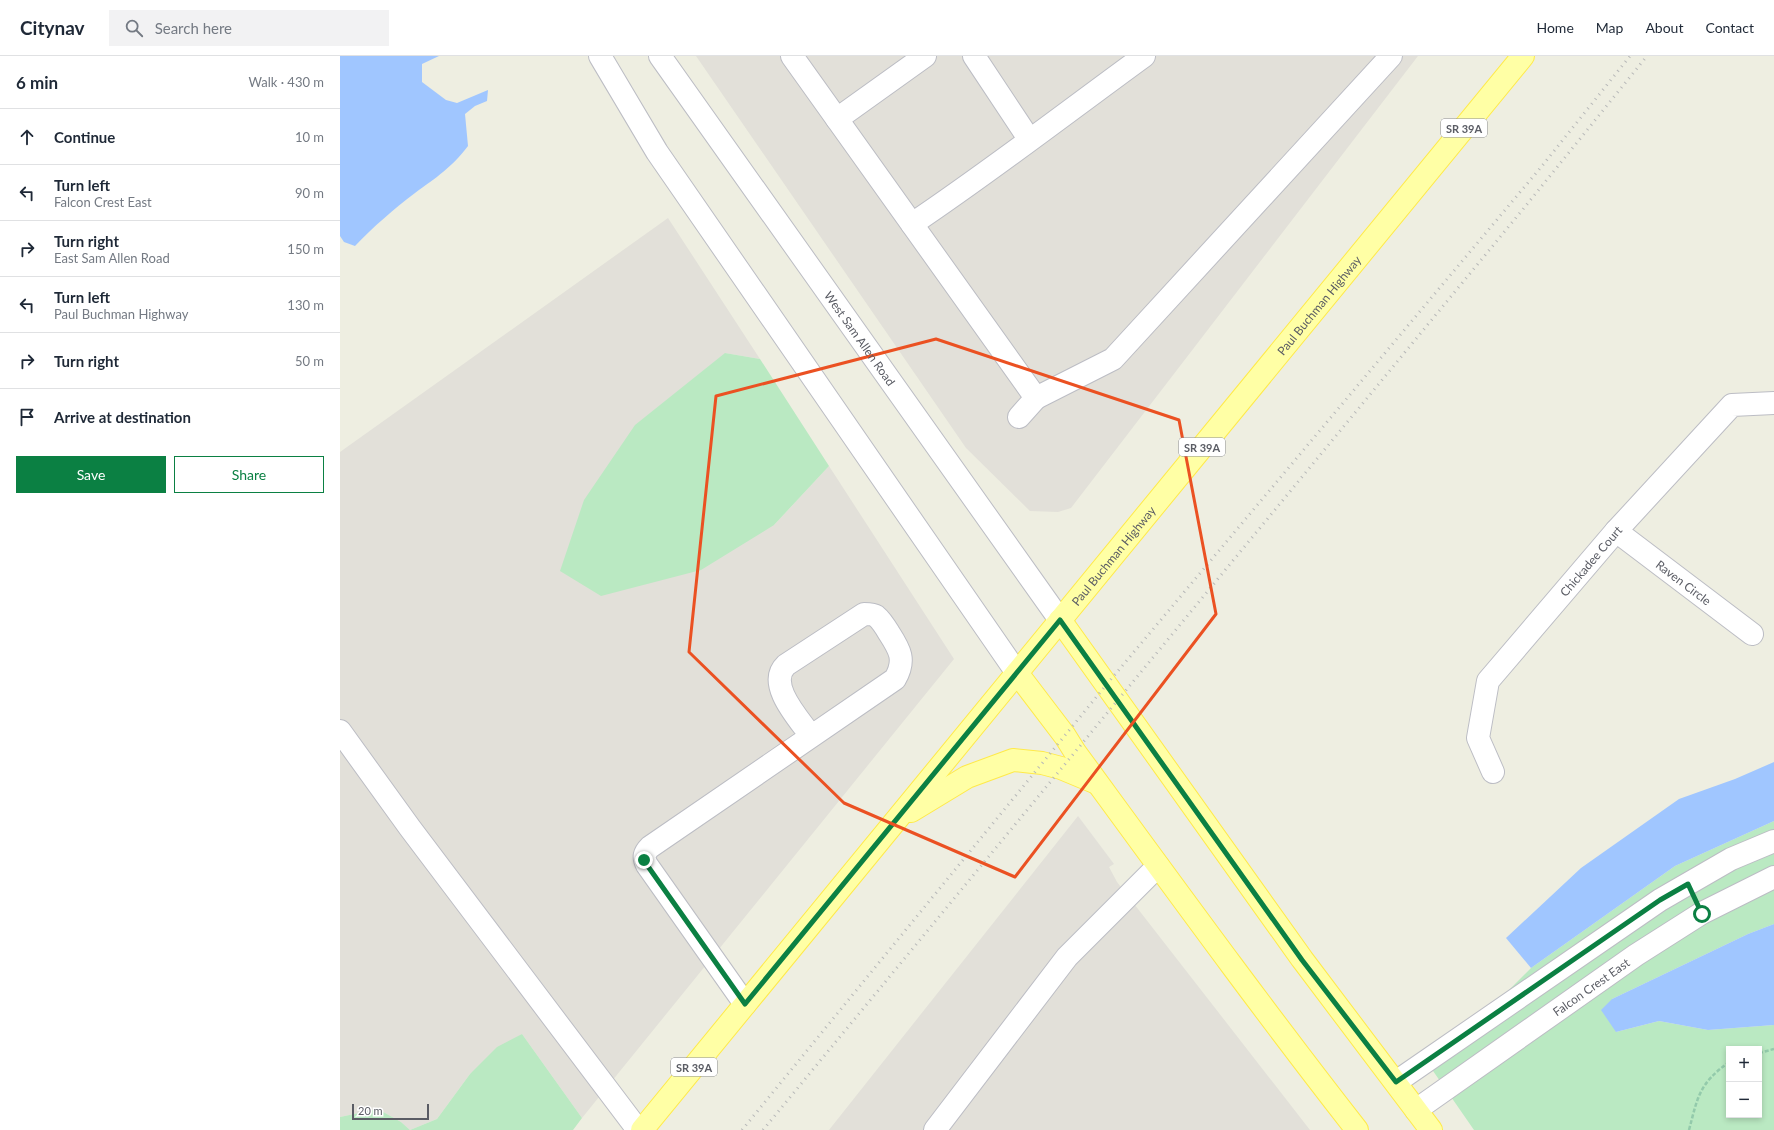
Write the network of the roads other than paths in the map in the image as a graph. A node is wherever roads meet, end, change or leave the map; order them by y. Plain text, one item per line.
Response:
1 (600, 56) edge
2 (660, 56) edge
3 (792, 56) edge
4 (925, 56) edge
5 (974, 56) edge
6 (1144, 56) edge
7 (1391, 56) edge
8 (1523, 56) edge
9 (837, 119) junction
10 (1029, 139) junction
11 (912, 224) junction
12 (1036, 398) junction
13 (1774, 403) edge
14 (1019, 417) dead end
15 (1616, 532) junction
16 (1060, 620) junction
17 (1752, 634) dead end
18 (1017, 673) junction
19 (340, 730) edge
20 (811, 736) junction
21 (1493, 772) dead end
22 (1097, 783) junction
23 (895, 822) junction
24 (1774, 841) edge
25 (1158, 866) junction
26 (1774, 877) edge
27 (1688, 884) junction
28 (1702, 914) junction
29 (745, 1004) junction
30 (1396, 1082) junction
31 (1416, 1110) junction
32 (638, 1130) edge
33 (642, 1130) edge
34 (935, 1130) edge
35 (1356, 1130) edge
36 (1431, 1130) edge

1 - 18 street
2 - 16 street, West Sam Allen Road
3 - 9 street
4 - 9 street
5 - 10 street
6 - 10 street
7 - 12 street
8 - 16 main road, Paul Buchman Highway / SR 39A
9 - 11 street
10 - 11 street
11 - 12 street
12 - 14 street
13 - 15 street, Chickadee Court
15 - 17 street, Raven Circle
15 - 21 street, Chickadee Court
16 - 18 main road, Paul Buchman Highway / SR 39A
16 - 30 main road
18 - 22 main road
18 - 23 main road, Paul Buchman Highway / SR 39A
19 - 32 street
20 - 20 street
20 - 29 street
22 - 23 main road
22 - 25 main road
23 - 29 main road, Paul Buchman Highway / SR 39A
24 - 27 street
25 - 34 street
25 - 35 main road
26 - 28 street, Falcon Crest East
27 - 28 street
27 - 30 street
28 - 31 street, Falcon Crest East
29 - 33 main road, Paul Buchman Highway / SR 39A
30 - 31 main road
31 - 36 main road

